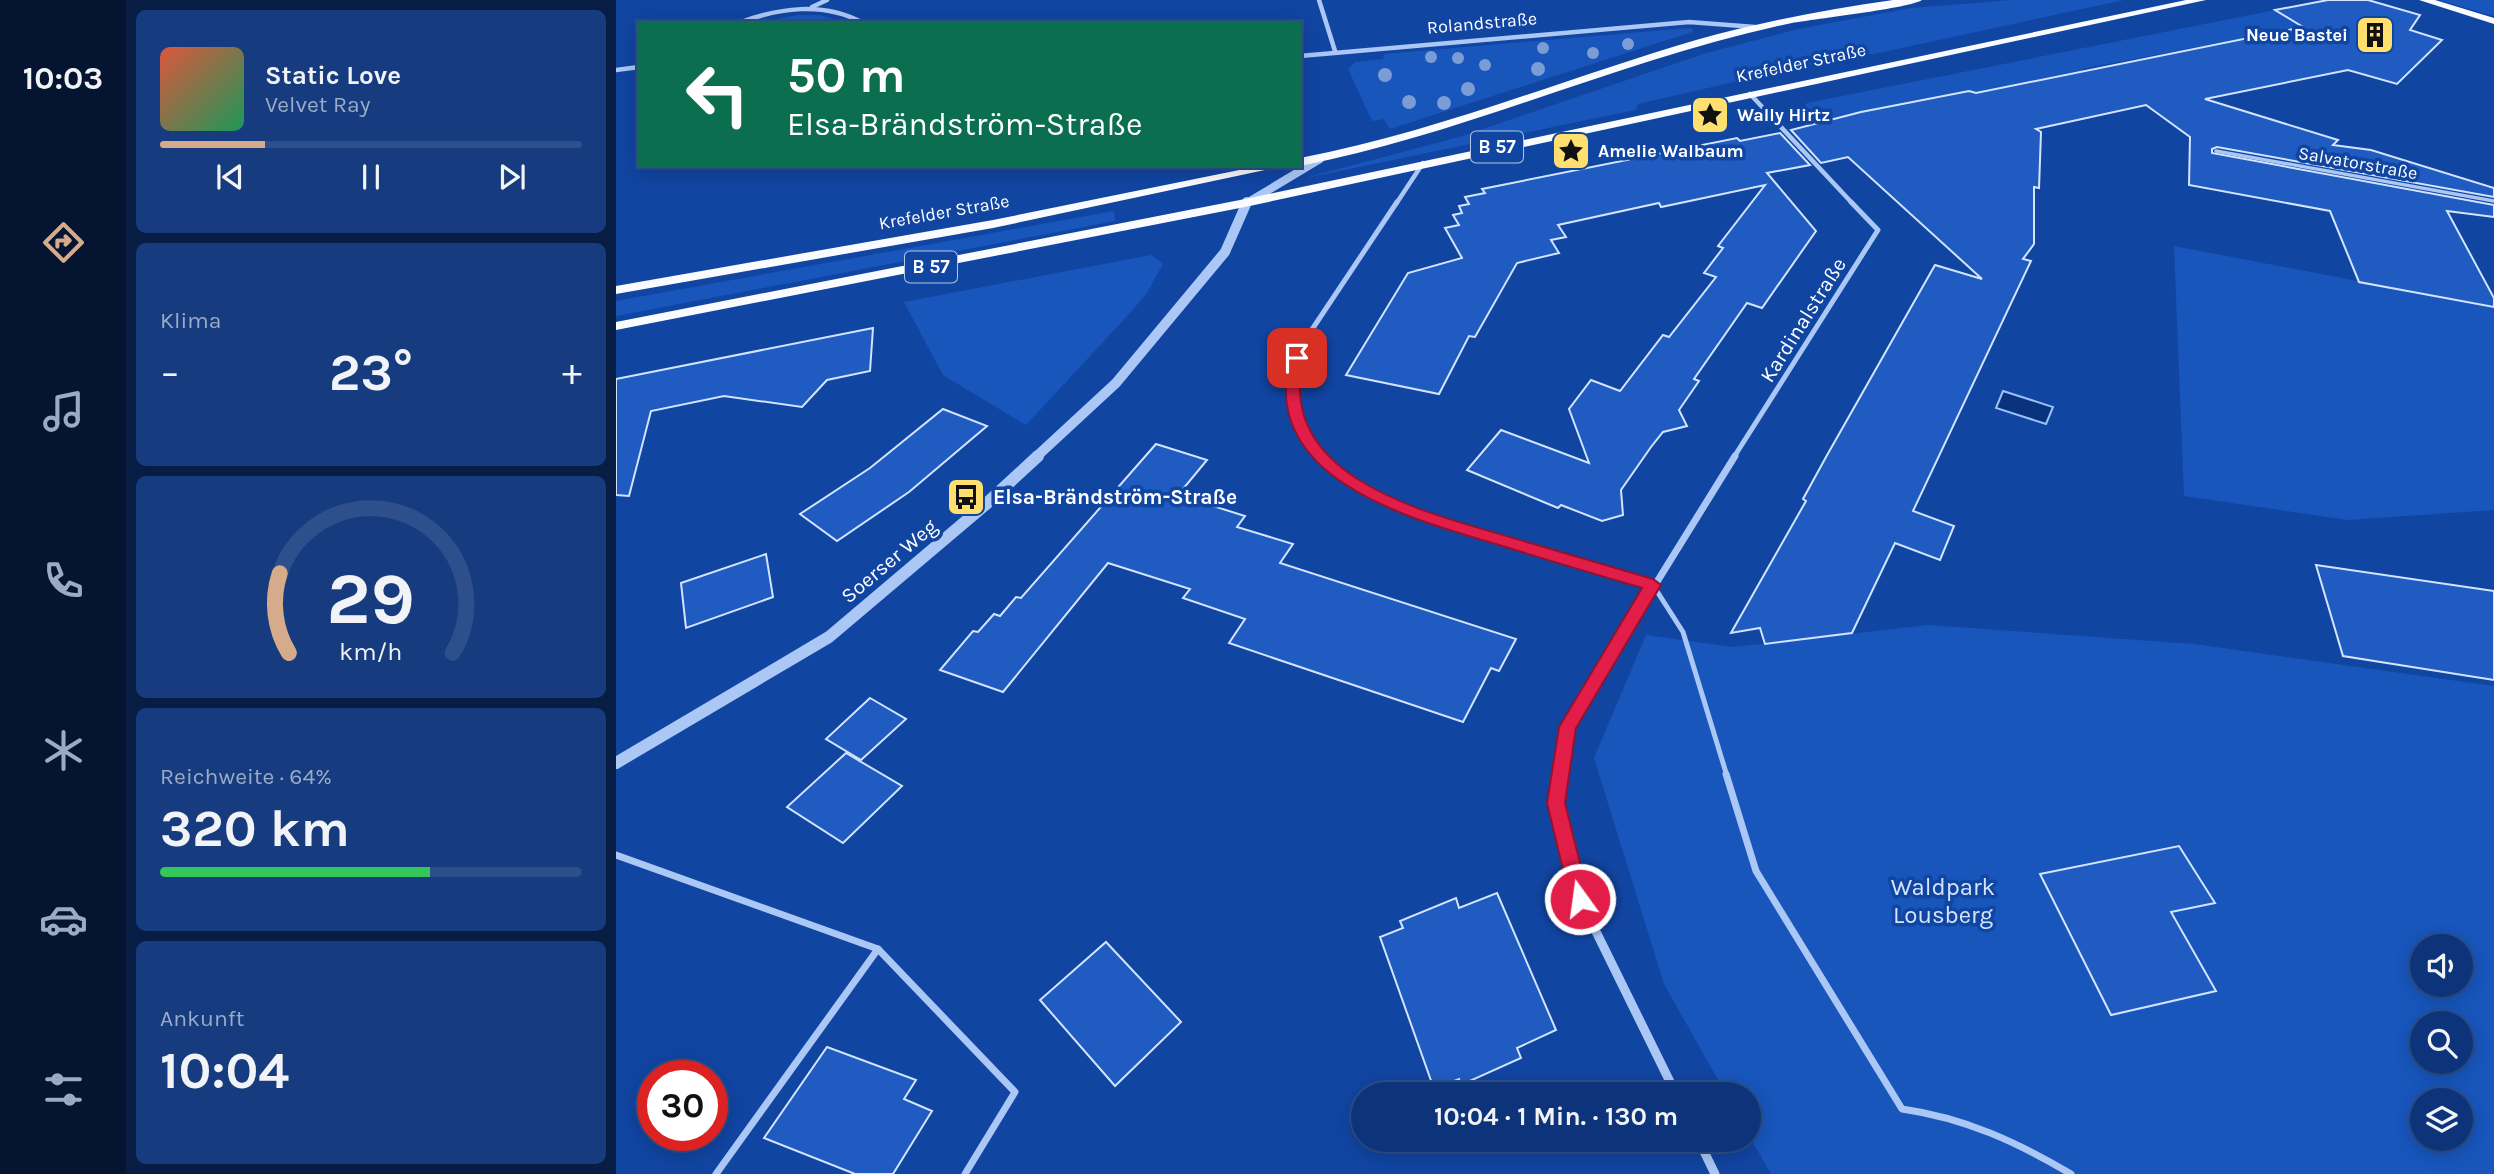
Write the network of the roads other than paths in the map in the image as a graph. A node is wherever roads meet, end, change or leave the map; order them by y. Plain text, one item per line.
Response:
1 (827, 0) edge
2 (1319, 0) edge
3 (1917, 0) edge
4 (2201, 0) edge
5 (2424, 0) edge
6 (810, 8) junction
7 (744, 21) edge
8 (860, 21) edge
9 (2494, 21) edge
10 (1756, 27) junction
11 (1335, 51) junction
12 (1302, 56) edge
13 (637, 67) edge
14 (616, 70) edge
15 (1750, 94) junction
16 (2216, 151) dead end
17 (1320, 159) junction
18 (1302, 162) edge
19 (1423, 163) junction
20 (1268, 168) edge
21 (2494, 201) edge
22 (1245, 203) junction
23 (616, 290) edge
24 (616, 326) edge
25 (1653, 585) junction
26 (616, 764) edge
27 (616, 855) edge
28 (878, 949) junction
29 (1670, 1082) edge
30 (1704, 1152) edge
31 (716, 1174) edge
32 (965, 1174) edge
33 (1715, 1174) edge
34 (2070, 1174) edge

1 - 6 street
2 - 11 street
3 - 10 main road, Rolandstraße / B 57
4 - 15 main road, Krefelder Straße / B 57
5 - 9 main road
6 - 7 street
6 - 8 street
10 - 11 street, Rolandstraße
10 - 17 main road, Krefelder Straße / B 57
11 - 12 street, Rolandstraße
13 - 14 street
15 - 19 main road, Krefelder Straße / B 57
15 - 25 street, Kardinalstraße
16 - 21 lane, Salvatorstraße
17 - 18 main road, Krefelder Straße / B 57
17 - 22 street, Krefelder Straße
19 - 22 main road, Krefelder Straße / B 57
19 - 25 street
20 - 23 main road, Krefelder Straße / B 57
22 - 24 main road, Krefelder Straße / B 57
22 - 26 street, Soerser Weg
25 - 29 street
25 - 34 lane
27 - 28 lane
28 - 31 lane
28 - 32 lane
30 - 33 street

